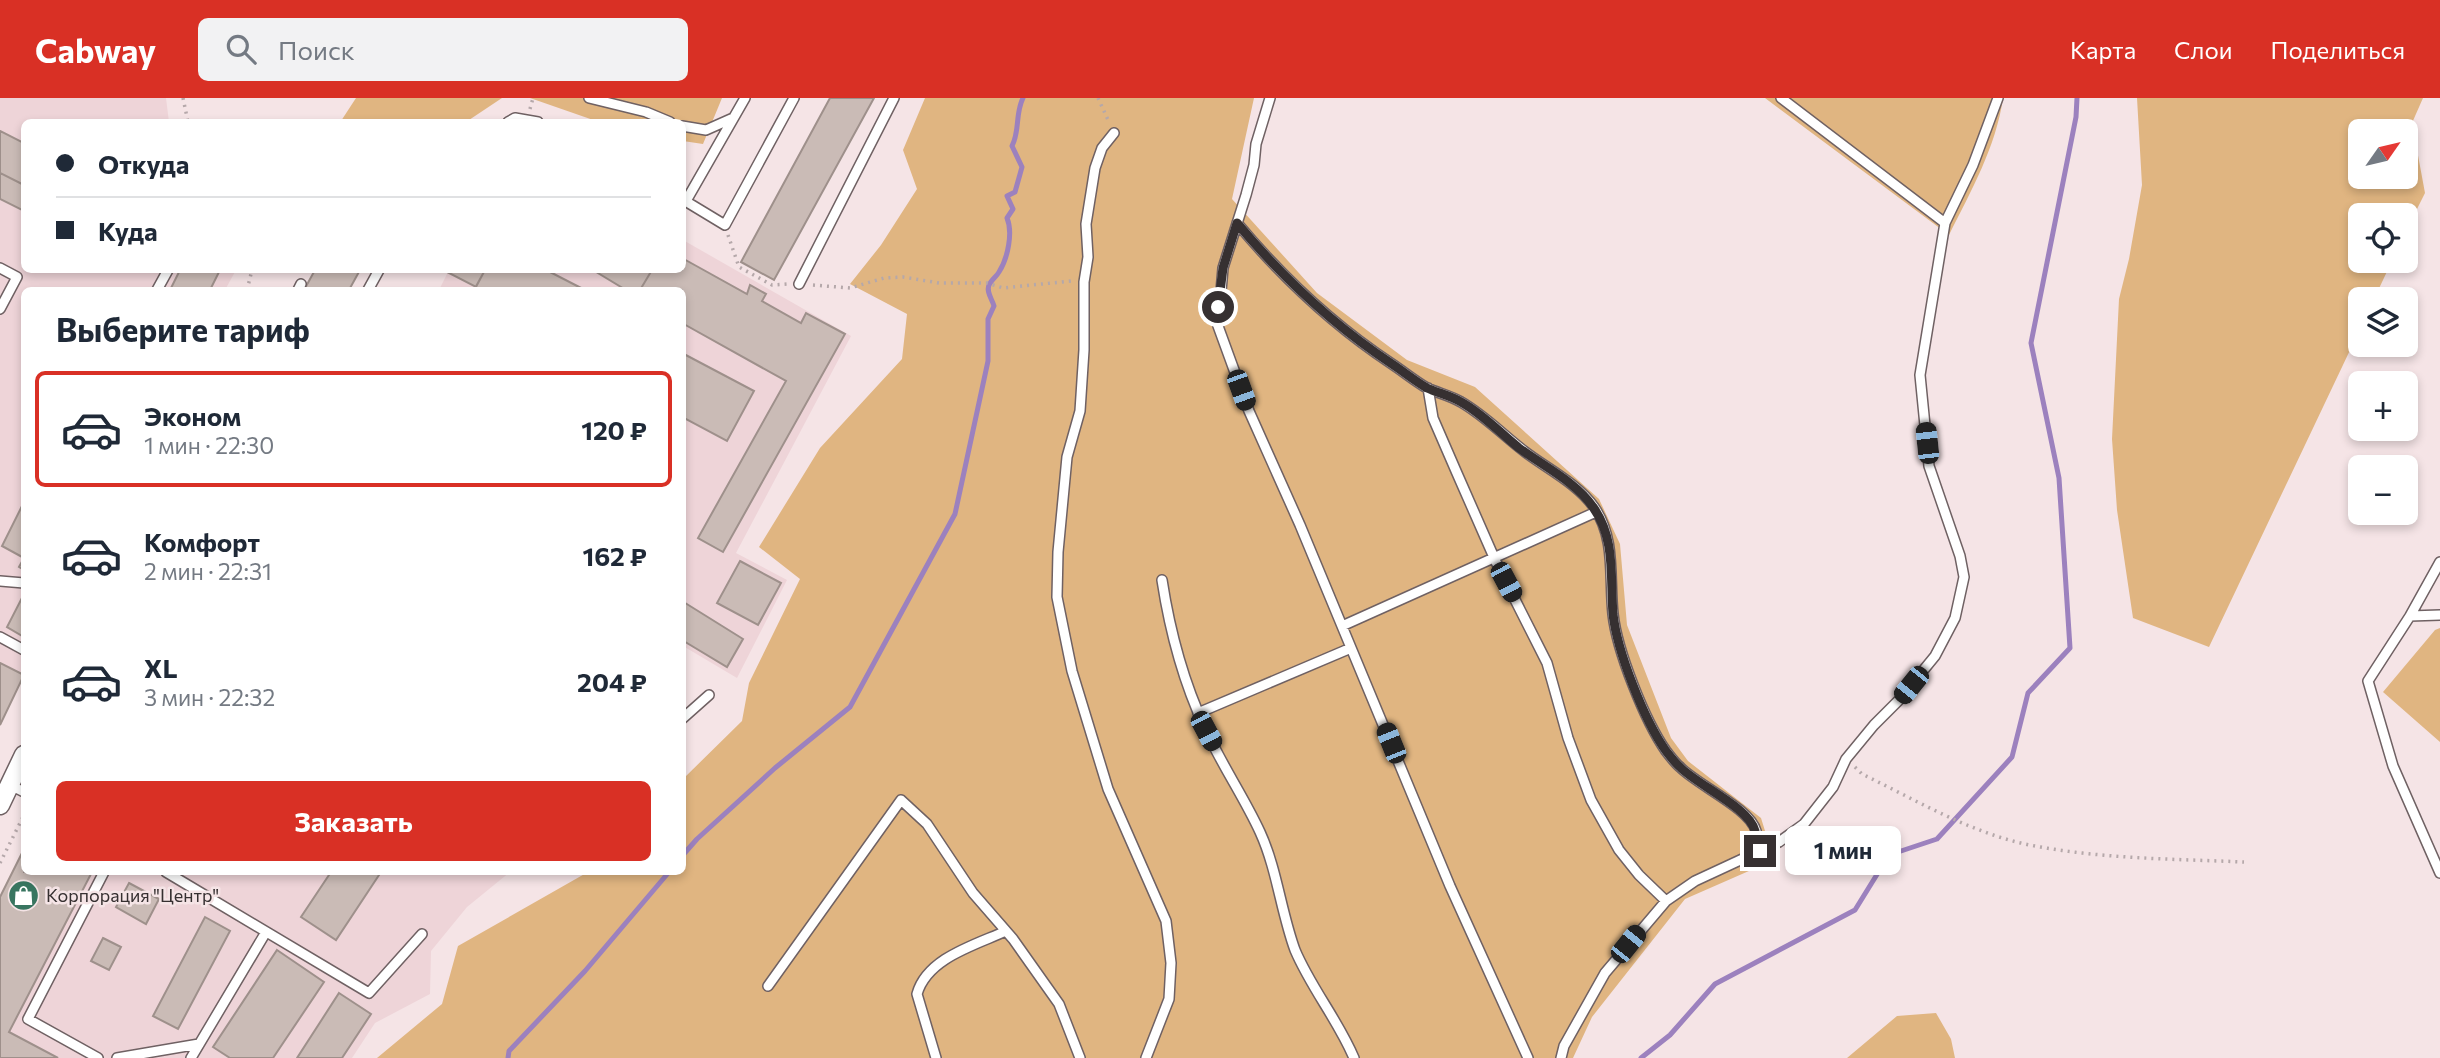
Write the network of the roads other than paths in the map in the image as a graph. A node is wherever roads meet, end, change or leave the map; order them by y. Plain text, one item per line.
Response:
1 (589, 98) edge
2 (745, 98) edge
3 (794, 98) edge
4 (894, 98) edge
5 (1270, 98) edge
6 (1781, 98) edge
7 (1998, 98) edge
8 (733, 118) junction
9 (663, 119) edge
10 (686, 127) edge
11 (1114, 133) road end
12 (686, 197) edge
13 (686, 201) edge
14 (1237, 223) junction
15 (1945, 223) junction
16 (0, 268) edge
17 (799, 284) road end
18 (0, 309) edge
19 (1428, 388) junction
20 (1596, 512) junction
21 (1495, 558) junction
22 (2440, 562) edge
23 (1162, 580) dead end
24 (0, 581) edge
25 (21, 583) edge
26 (2440, 615) edge
27 (2410, 616) junction
28 (1342, 626) junction
29 (0, 637) edge
30 (21, 648) edge
31 (1351, 648) junction
32 (709, 695) dead end
33 (1198, 713) junction
34 (686, 715) edge
35 (21, 770) edge
36 (17, 789) edge
37 (0, 805) edge
38 (1750, 856) junction
39 (2440, 873) edge
40 (102, 875) edge
41 (171, 875) edge
42 (1666, 901) junction
43 (1006, 931) junction
44 (266, 932) junction
45 (422, 933) dead end
46 (768, 986) dead end
47 (199, 1044) junction
48 (98, 1058) edge
49 (117, 1058) edge
50 (191, 1058) edge
51 (936, 1058) edge
52 (1080, 1058) edge
53 (1146, 1058) edge
54 (1354, 1058) edge
55 (1528, 1058) edge
56 (1561, 1058) edge

1 - 9 lane
2 - 8 lane
3 - 13 lane
4 - 17 lane
5 - 14 lane
6 - 15 lane
7 - 15 lane
8 - 10 lane
8 - 12 lane
11 - 53 lane
14 - 19 lane
14 - 28 lane
15 - 38 lane
16 - 18 lane
19 - 20 lane
19 - 21 lane
20 - 21 lane
20 - 38 lane
21 - 28 lane
21 - 42 lane
22 - 27 lane
23 - 33 lane
24 - 25 lane
26 - 27 lane
27 - 39 lane
28 - 31 lane
29 - 30 lane
31 - 33 lane
31 - 55 lane
32 - 34 lane
33 - 54 lane
35 - 36 street
36 - 37 street
38 - 42 lane
40 - 48 lane
41 - 44 lane
42 - 56 lane
43 - 46 lane
43 - 51 lane
43 - 52 lane
44 - 45 lane
44 - 47 lane
47 - 49 lane
47 - 50 lane

